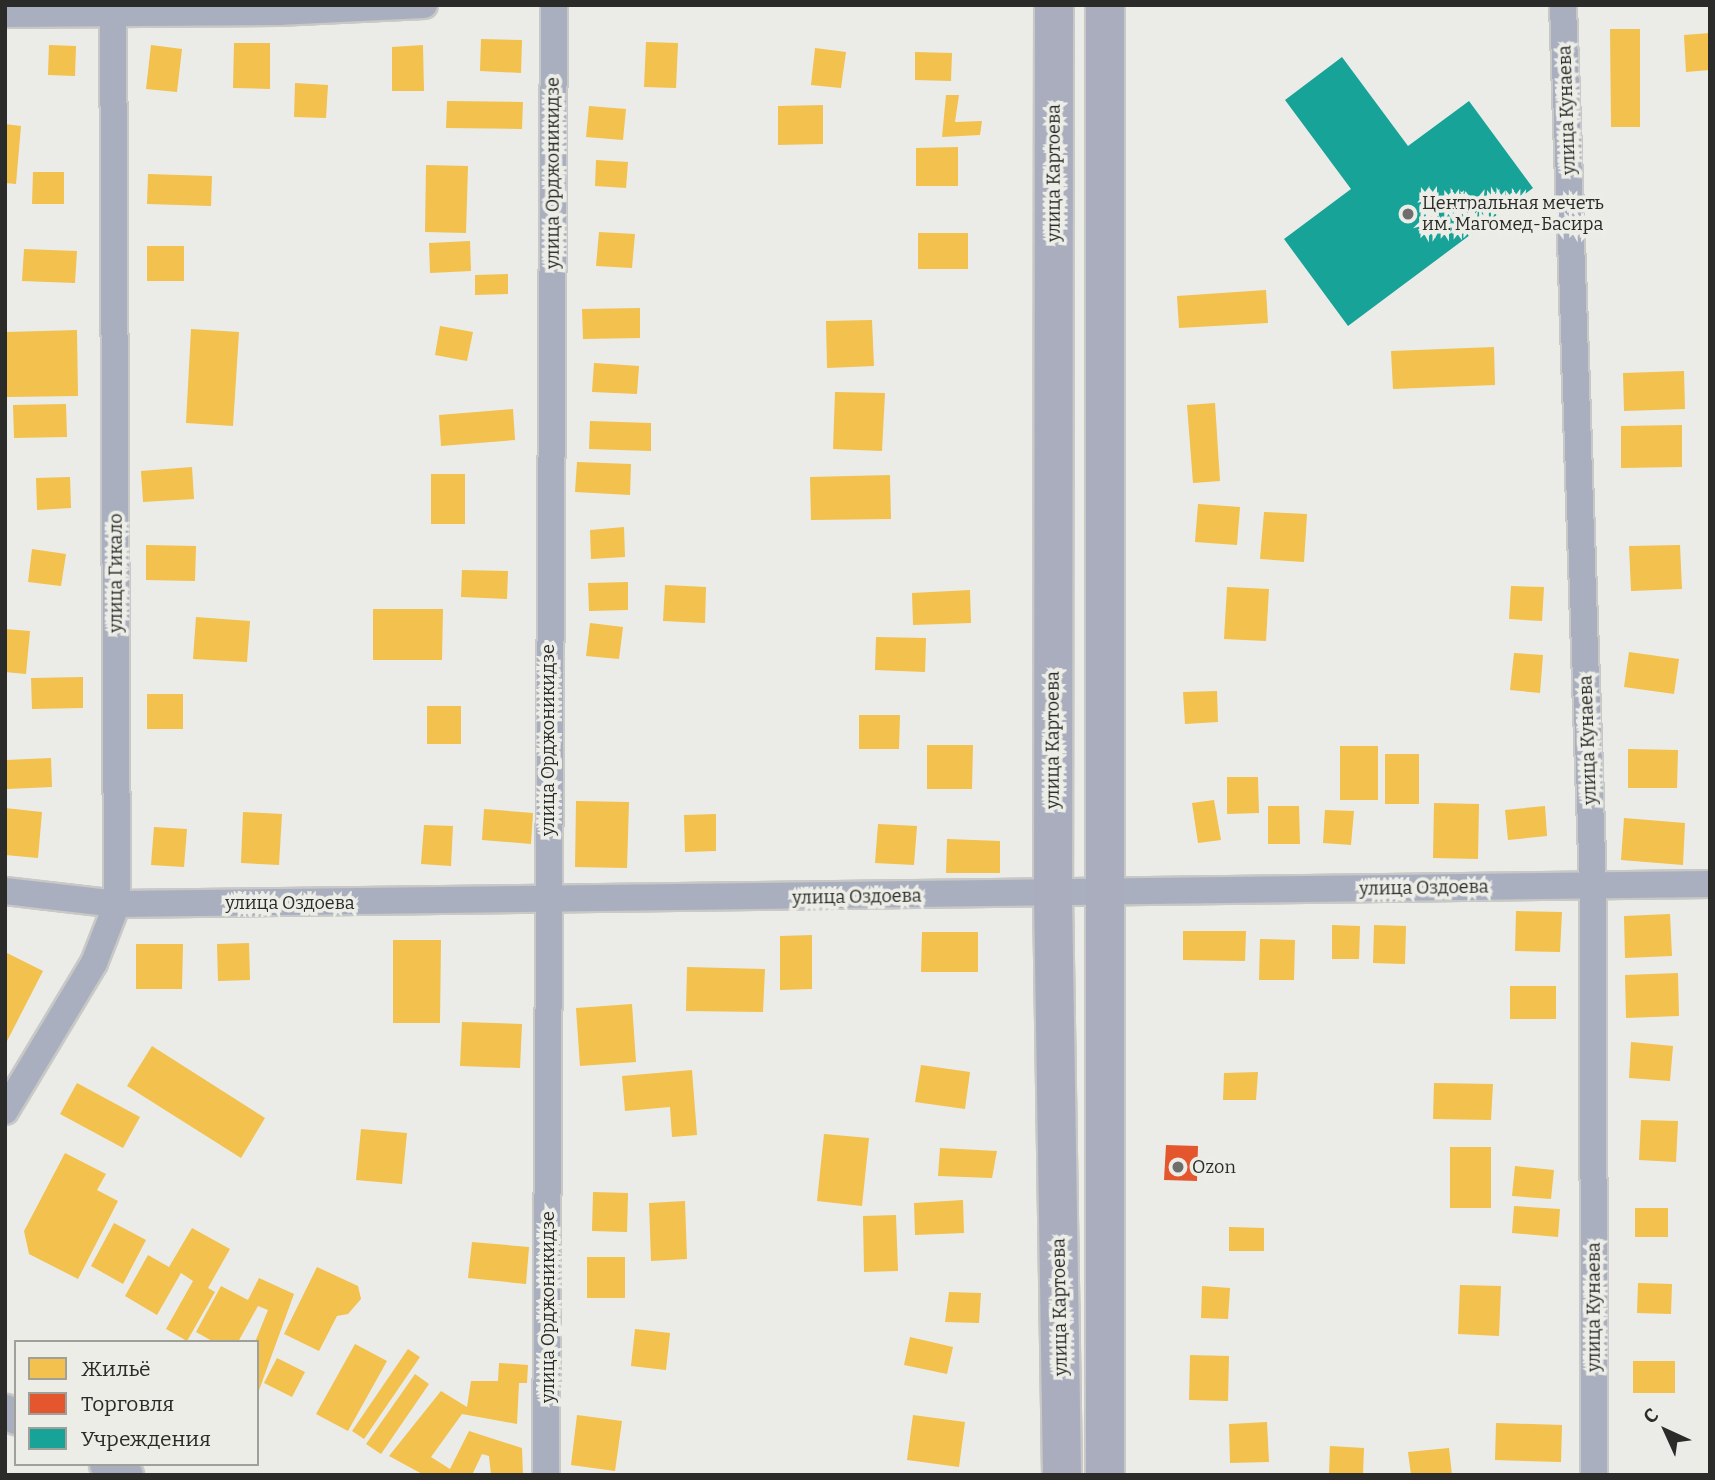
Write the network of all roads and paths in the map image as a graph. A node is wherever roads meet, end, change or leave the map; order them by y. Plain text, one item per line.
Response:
1 (424, 5) edge
2 (554, 5) edge
3 (1054, 5) edge
4 (1105, 5) edge
5 (1563, 5) edge
6 (113, 8) edge
7 (5, 14) edge
8 (1710, 884) edge
9 (1593, 886) junction
10 (5, 891) edge
11 (1106, 891) junction
12 (1053, 894) junction
13 (547, 901) junction
14 (117, 904) junction
15 (5, 1111) edge
16 (110, 1466) edge
17 (126, 1475) edge
18 (546, 1475) edge
19 (1062, 1475) edge
20 (1105, 1475) edge
21 (1594, 1475) edge

1 - 6 street
2 - 13 street, улица Орджоникидзе
3 - 12 main road, улица Картоева
4 - 11 main road
5 - 9 street, улица Кунаева
6 - 7 street
6 - 14 street, улица Гикало
8 - 9 street, улица Оздоева
9 - 11 street, улица Оздоева
9 - 21 street, улица Кунаева
10 - 14 street, улица Оздоева
11 - 12 street, улица Оздоева
11 - 20 main road
12 - 13 street, улица Оздоева
12 - 19 main road, улица Картоева
13 - 14 street, улица Оздоева
13 - 18 street, улица Орджоникидзе
14 - 15 street, улица Гикало
16 - 17 street

